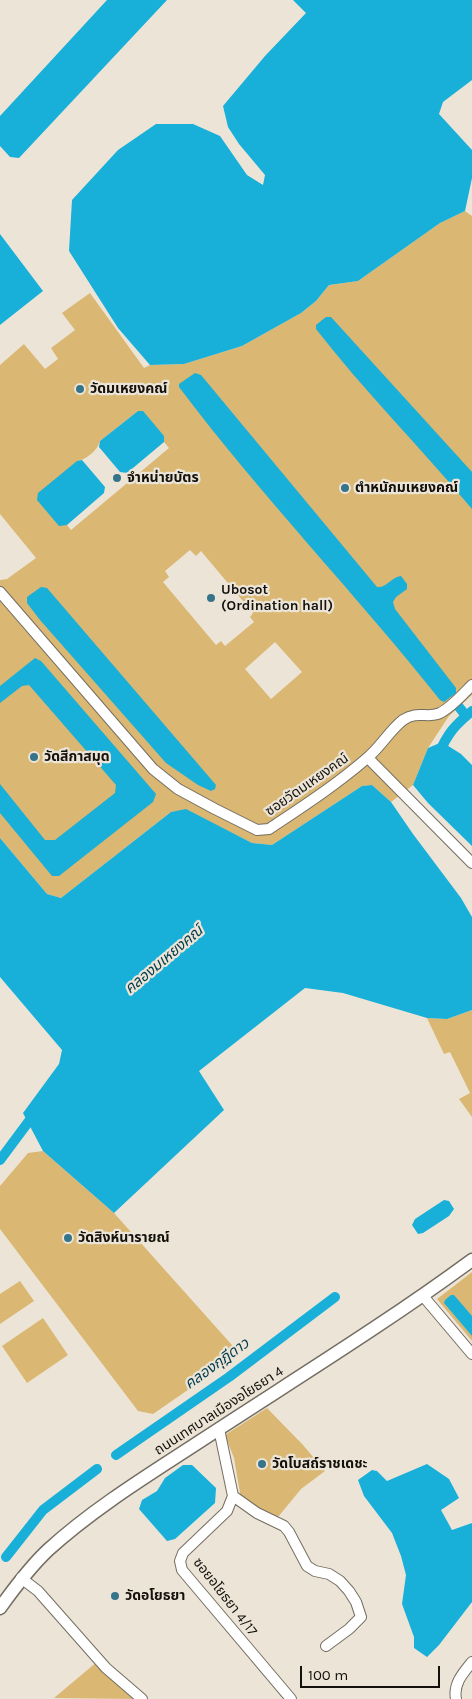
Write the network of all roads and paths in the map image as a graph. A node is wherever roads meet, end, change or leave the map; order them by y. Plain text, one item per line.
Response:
1 (0, 592) edge
2 (472, 685) edge
3 (368, 758) junction
4 (472, 863) edge
5 (472, 1260) edge
6 (423, 1296) junction
7 (472, 1354) edge
8 (219, 1429) junction
9 (233, 1496) junction
10 (21, 1578) junction
11 (0, 1608) edge
12 (326, 1646) dead end
13 (472, 1662) edge
14 (142, 1699) edge
15 (291, 1699) edge
16 (456, 1699) edge

1 - 3 street, ซอยวัดมเหยงคณ์
2 - 3 street
3 - 4 street, ซอยวัดมเหยงคณ์
5 - 6 street, ถนนเทศบาลเมืองอโยธยา 4
6 - 7 street
6 - 8 street, ถนนเทศบาลเมืองอโยธยา 4
8 - 9 street
8 - 10 street, ถนนเทศบาลเมืองอโยธยา 4
9 - 12 street
9 - 15 street, ซอยอโยธยา 4/17
10 - 11 street, ถนนเทศบาลเมืองอโยธยา 4
10 - 14 street
13 - 16 street

